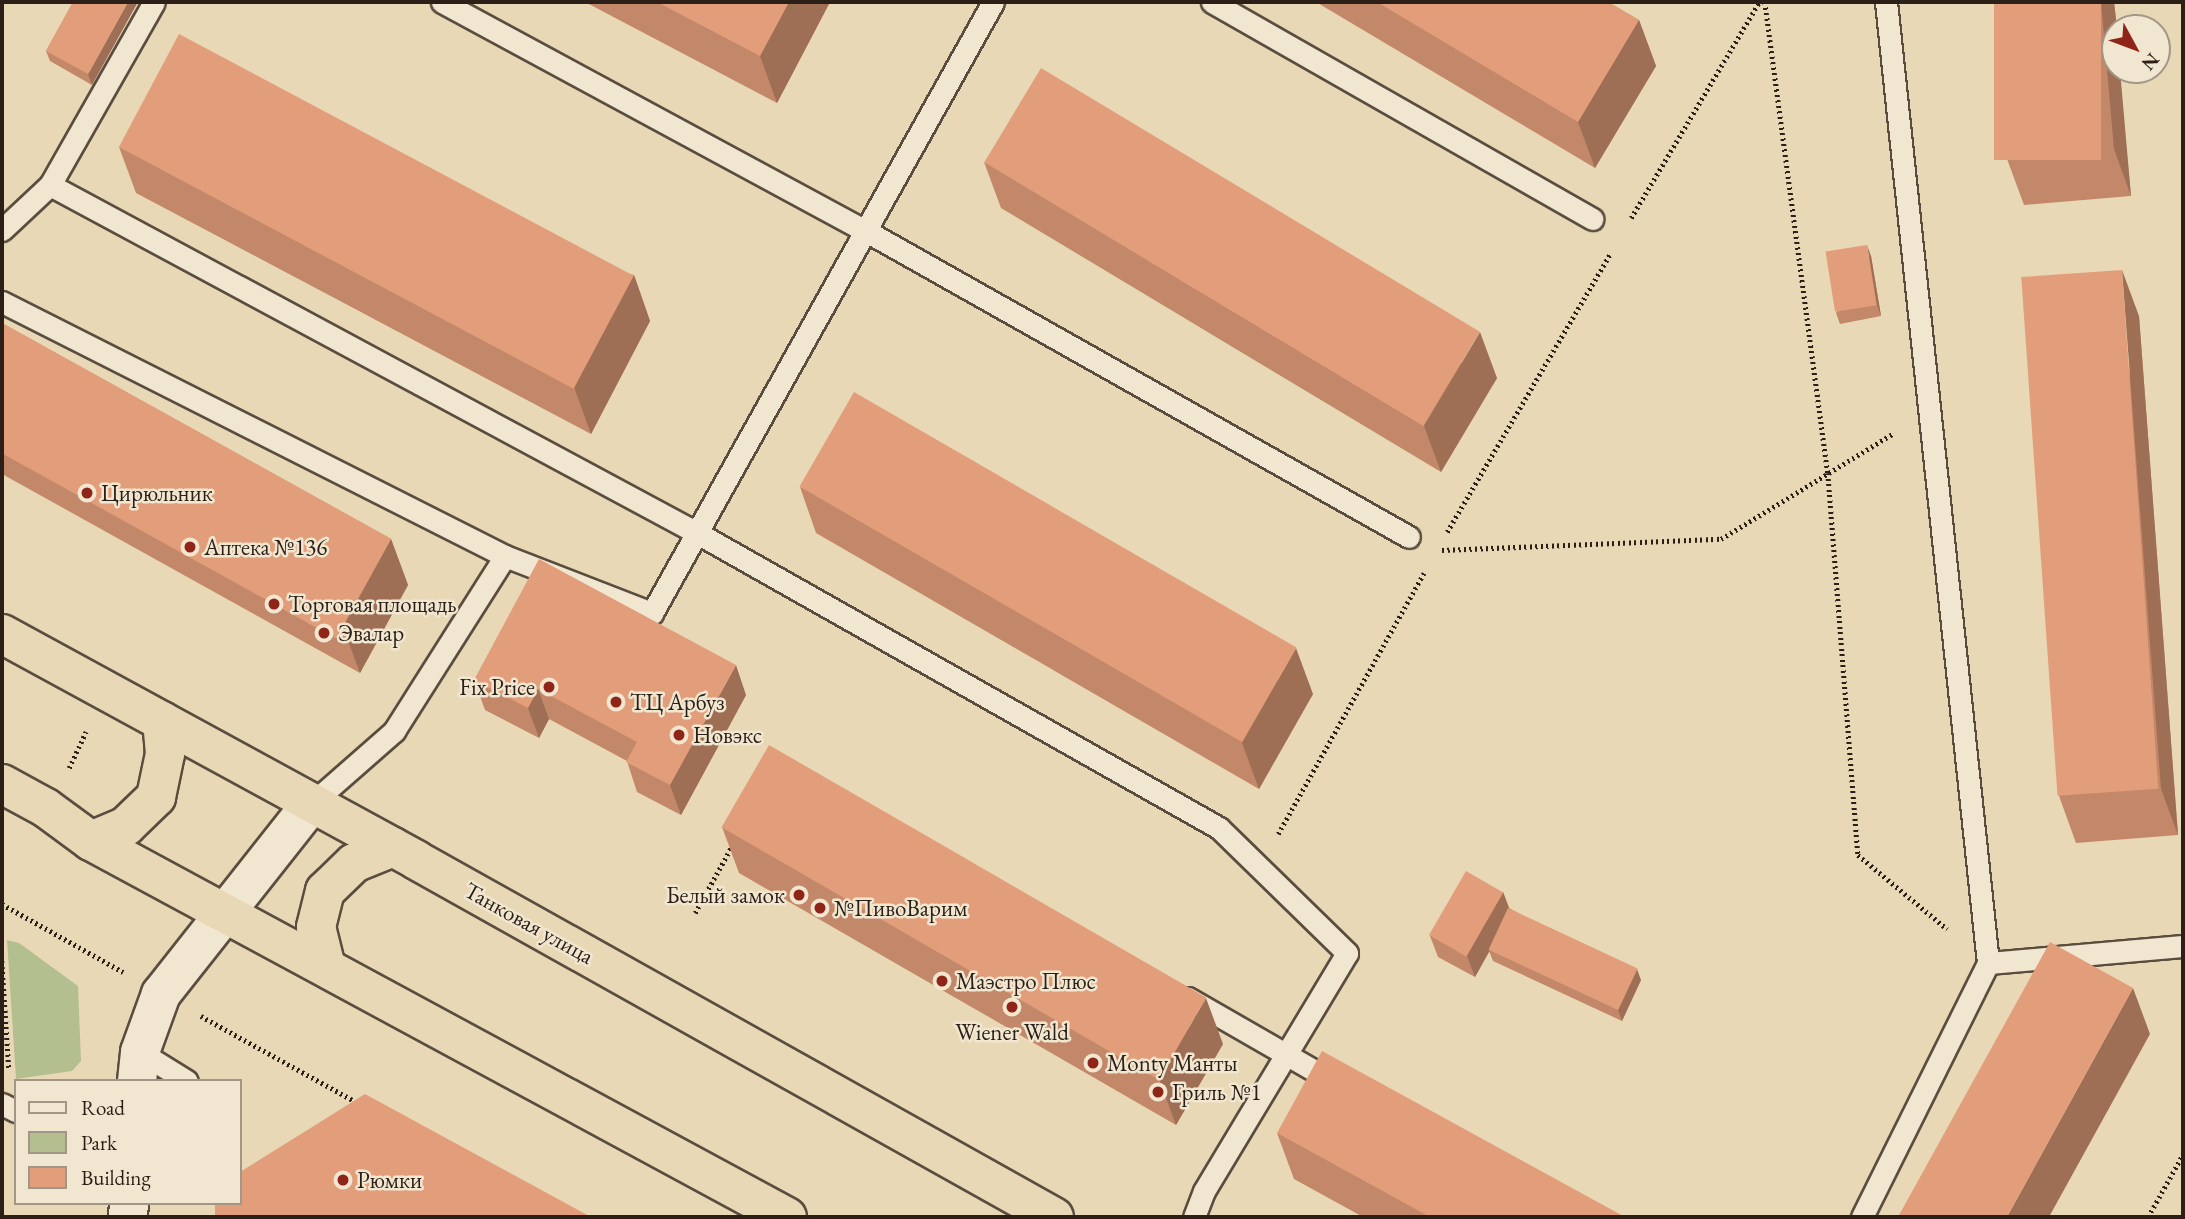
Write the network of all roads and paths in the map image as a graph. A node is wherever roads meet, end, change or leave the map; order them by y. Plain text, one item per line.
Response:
1 (154, 2) edge
2 (442, 2) edge
3 (993, 2) edge
4 (1212, 2) edge
5 (1759, 2) edge
6 (1765, 2) edge
7 (1886, 2) edge
8 (50, 185) junction
9 (1593, 219) dead end
10 (1629, 222) dead end
11 (2, 230) edge
12 (866, 231) junction
13 (1615, 245) dead end
14 (2, 302) edge
15 (1932, 410) junction
16 (1828, 473) junction
17 (699, 534) junction
18 (1409, 537) joint
19 (1436, 550) junction
20 (505, 556) junction
21 (2, 634) edge
22 (162, 721) junction
23 (89, 726) dead end
24 (67, 772) dead end
25 (2, 784) edge
26 (311, 804) junction
27 (735, 841) edge
28 (91, 842) junction
29 (393, 847) junction
30 (1260, 867) junction
31 (227, 913) junction
32 (695, 913) dead end
33 (2183, 946) edge
34 (2, 961) edge
35 (1988, 963) junction
36 (326, 967) junction
37 (1165, 984) edge
38 (1285, 1055) junction
39 (138, 1067) edge
40 (180, 1079) edge
41 (1357, 1094) edge
42 (10, 1108) edge
43 (2183, 1154) edge
44 (787, 1217) edge
45 (1054, 1217) edge
46 (1194, 1217) edge
47 (1862, 1217) edge
48 (2148, 1217) edge

1 - 8 lane
2 - 12 lane
3 - 12 lane
4 - 9 lane
5 - 10 path
6 - 16 path
7 - 15 lane
8 - 11 lane
8 - 17 lane
12 - 17 lane
12 - 18 lane
13 - 19 path
14 - 20 lane
15 - 16 path
15 - 35 lane
16 - 19 path
16 - 35 path
17 - 20 lane
17 - 30 lane
18 - 19 path
19 - 30 path
20 - 26 lane
21 - 22 highway, Танковая улица
22 - 26 highway, Танковая улица
22 - 28 highway
23 - 24 path
25 - 28 highway
26 - 29 highway, Танковая улица
26 - 31 street
27 - 32 path
28 - 31 highway
29 - 36 highway
29 - 45 highway, Танковая улица
30 - 38 lane
31 - 36 highway
31 - 39 street
33 - 35 lane
34 - 42 path
35 - 47 lane
36 - 44 highway
37 - 38 lane
38 - 41 lane
38 - 46 lane
39 - 40 lane
43 - 48 path

